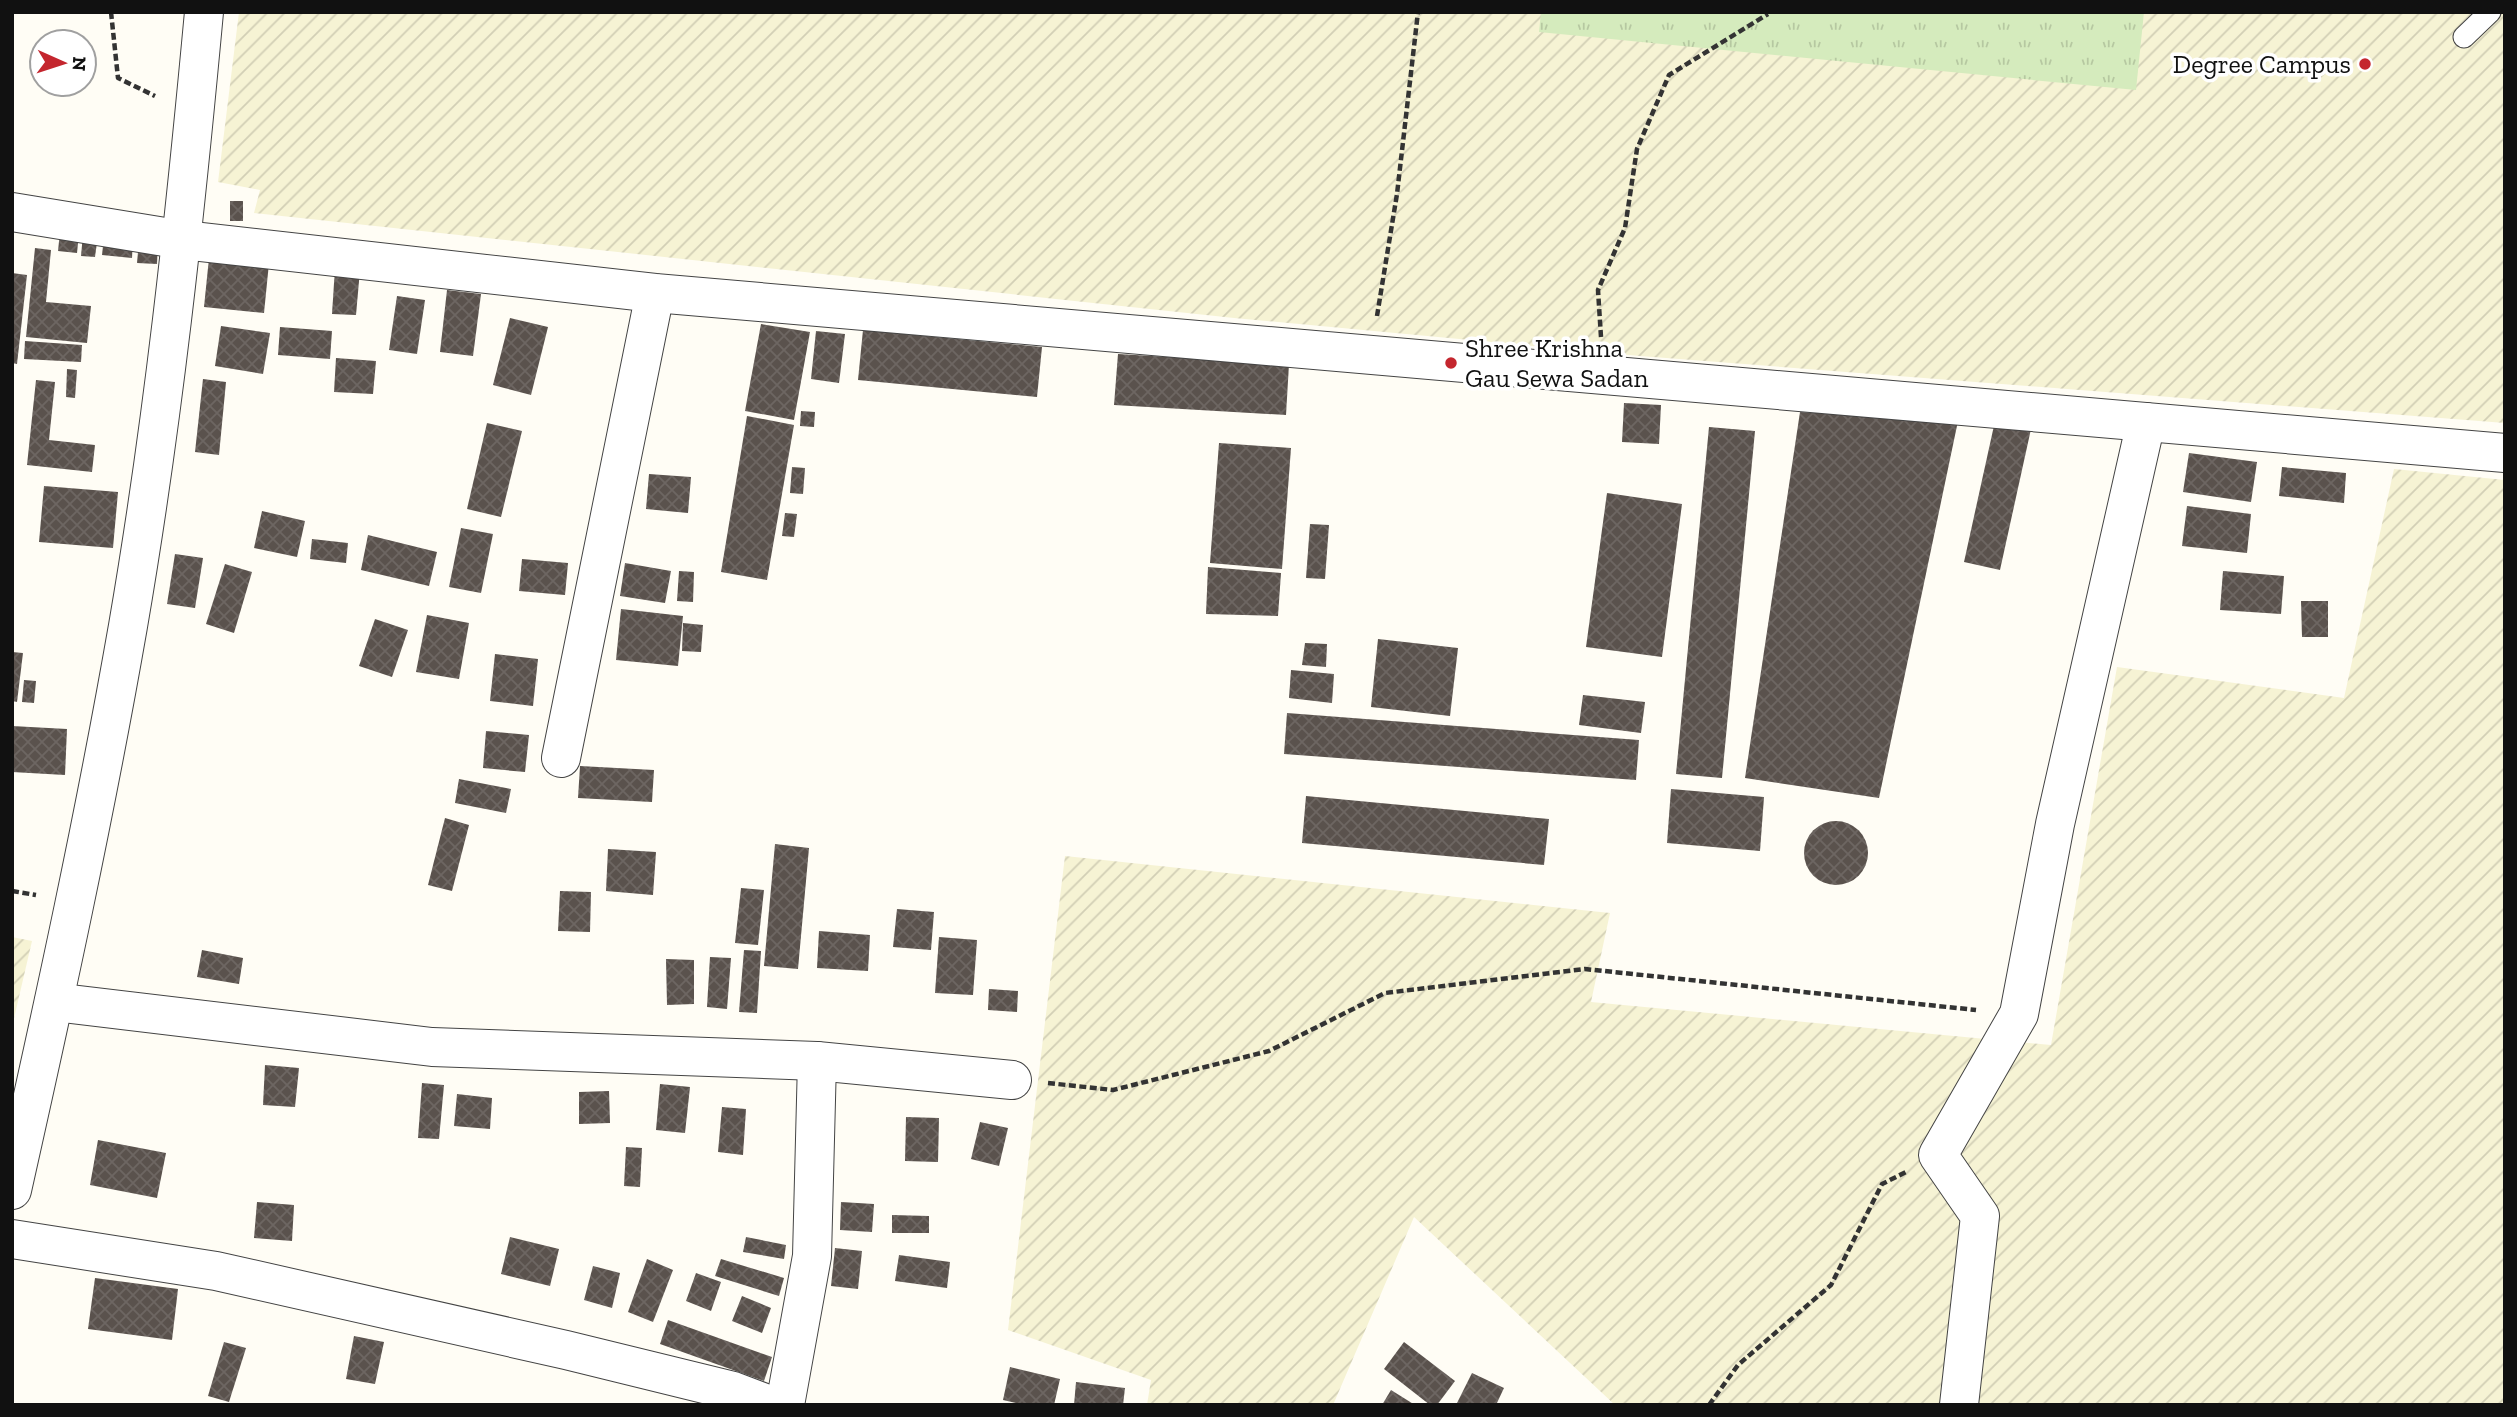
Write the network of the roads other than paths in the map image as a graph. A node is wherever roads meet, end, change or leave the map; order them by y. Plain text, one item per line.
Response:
1 (204, 12) edge
2 (2490, 12) edge
3 (2464, 37) dead end
4 (12, 212) edge
5 (183, 240) junction
6 (655, 293) junction
7 (2146, 422) junction
8 (2505, 453) edge
9 (561, 758) dead end
10 (54, 1002) junction
11 (817, 1061) junction
12 (1012, 1080) road end
13 (12, 1190) edge
14 (12, 1239) edge
15 (771, 1405) edge
16 (785, 1405) edge
17 (1959, 1405) edge

1 - 5 street
2 - 3 lane
4 - 5 street
5 - 6 street
5 - 10 street
6 - 7 street
6 - 9 street
7 - 8 street
7 - 17 street
10 - 11 street
10 - 13 street
11 - 12 street
11 - 16 street
14 - 15 street

